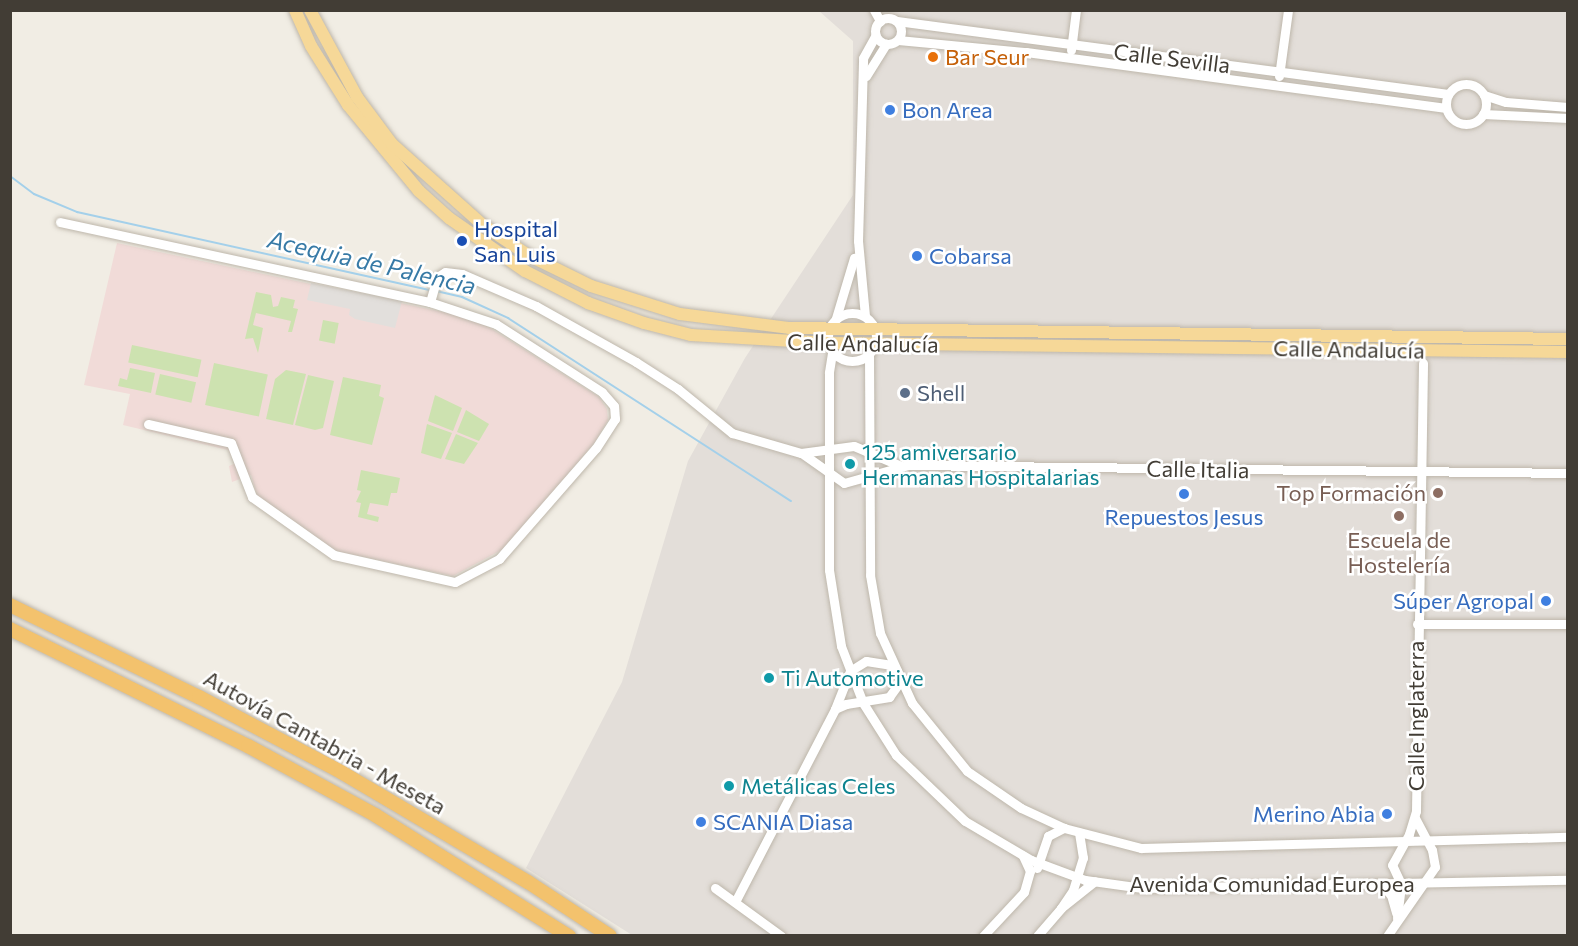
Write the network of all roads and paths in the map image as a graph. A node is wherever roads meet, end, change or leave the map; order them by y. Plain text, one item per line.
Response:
1 (295, 10) edge
2 (310, 10) edge
3 (874, 10) edge
4 (1076, 10) edge
5 (1288, 10) edge
6 (880, 21) junction
7 (897, 21) junction
8 (876, 35) junction
9 (898, 40) junction
10 (886, 44) junction
11 (1072, 46) junction
12 (1070, 58) junction
13 (1280, 72) junction
14 (862, 84) junction
15 (1278, 84) junction
16 (1448, 94) junction
17 (1484, 95) junction
18 (1568, 107) edge
19 (1446, 108) junction
20 (1483, 114) junction
21 (1568, 118) edge
22 (60, 222) dead end
23 (858, 241) junction
24 (431, 299) junction
25 (865, 316) junction
26 (832, 323) junction
27 (875, 329) junction
28 (1568, 339) edge
29 (830, 348) junction
30 (872, 349) junction
31 (1568, 352) edge
32 (1423, 363) dead end
33 (148, 424) dead end
34 (828, 450) junction
35 (870, 452) junction
36 (801, 453) junction
37 (901, 466) junction
38 (1422, 473) junction
39 (1568, 473) edge
40 (828, 476) junction
41 (869, 477) junction
42 (10, 604) edge
43 (1417, 624) junction
44 (1568, 624) edge
45 (10, 629) edge
46 (892, 665) junction
47 (850, 671) junction
48 (900, 682) junction
49 (863, 703) junction
50 (835, 709) junction
51 (1415, 818) junction
52 (1064, 828) junction
53 (1079, 832) junction
54 (1568, 837) edge
55 (1404, 842) junction
56 (1427, 842) junction
57 (1023, 856) junction
58 (1039, 863) junction
59 (1078, 878) junction
60 (1568, 880) edge
61 (1095, 881) junction
62 (1426, 883) junction
63 (1381, 884) junction
64 (1401, 884) junction
65 (715, 888) dead end
66 (1024, 892) junction
67 (735, 902) junction
68 (1061, 908) junction
69 (1397, 918) junction
70 (569, 936) edge
71 (610, 936) edge
72 (781, 936) edge
73 (983, 936) edge
74 (1037, 936) edge
75 (1387, 936) edge

1 - 29 main road, Calle Andalucía
2 - 26 main road, Calle Andalucía
3 - 6 street
4 - 11 street
5 - 13 street
6 - 7 street
6 - 8 street
7 - 9 street
7 - 11 street, Calle Sevilla
8 - 10 street
8 - 14 street
9 - 10 street
9 - 12 street, Calle Sevilla
10 - 14 street
11 - 12 street
11 - 13 street, Calle Sevilla
12 - 15 street, Calle Sevilla
13 - 15 street
13 - 16 street, Calle Sevilla
14 - 23 street
15 - 19 street, Calle Sevilla
16 - 17 street
16 - 19 street
17 - 18 street
17 - 20 street
19 - 20 street
20 - 21 street
22 - 24 street
23 - 25 street
23 - 26 street
24 - 33 street
24 - 36 street
25 - 26 street
25 - 27 street
26 - 27 main road, Calle Andalucía
26 - 29 street, Avenida Comunidad Europea
27 - 28 main road, Calle Andalucía
27 - 30 street, Avenida Comunidad Europea
29 - 30 main road, Calle Andalucía
29 - 30 street
29 - 34 street, Avenida Comunidad Europea
30 - 31 main road, Calle Andalucía
30 - 35 street, Avenida Comunidad Europea
32 - 38 street, Calle Inglaterra
34 - 35 street
34 - 36 street
34 - 40 street, Avenida Comunidad Europea
35 - 37 street, Calle Italia
35 - 41 street, Avenida Comunidad Europea
36 - 40 street
37 - 38 street, Calle Italia
37 - 41 street, Calle Italia
38 - 39 street, Calle Italia
38 - 43 street, Calle Inglaterra
40 - 41 street
40 - 47 street, Avenida Comunidad Europea
41 - 46 street, Avenida Comunidad Europea
42 - 71 highway, Autovía Cantabria - Meseta
43 - 44 street
43 - 51 street, Calle Inglaterra
45 - 70 highway, Autovía Cantabria - Meseta
46 - 47 street
46 - 48 street, Avenida Comunidad Europea
47 - 49 street, Avenida Comunidad Europea
47 - 50 street
48 - 49 street
48 - 52 street, Avenida Comunidad Europea
49 - 50 street
49 - 57 street, Avenida Comunidad Europea
50 - 67 street
51 - 55 street
51 - 56 street
52 - 53 street, Avenida Comunidad Europea
52 - 58 street
53 - 55 street, Avenida Comunidad Europea
53 - 59 street
54 - 56 street, Avenida Comunidad Europea
55 - 56 street, Avenida Comunidad Europea
55 - 64 street
56 - 62 street
57 - 58 street, Avenida Comunidad Europea
57 - 66 street
58 - 59 street, Avenida Comunidad Europea
58 - 66 street
59 - 61 street, Avenida Comunidad Europea
59 - 68 street
60 - 62 street, Avenida Comunidad Europea
61 - 63 street, Avenida Comunidad Europea
61 - 68 street
62 - 64 street, Avenida Comunidad Europea
62 - 69 street
63 - 64 street, Avenida Comunidad Europea
63 - 69 street
64 - 69 street
65 - 67 street
66 - 73 street
67 - 72 street
68 - 74 street
69 - 75 street

